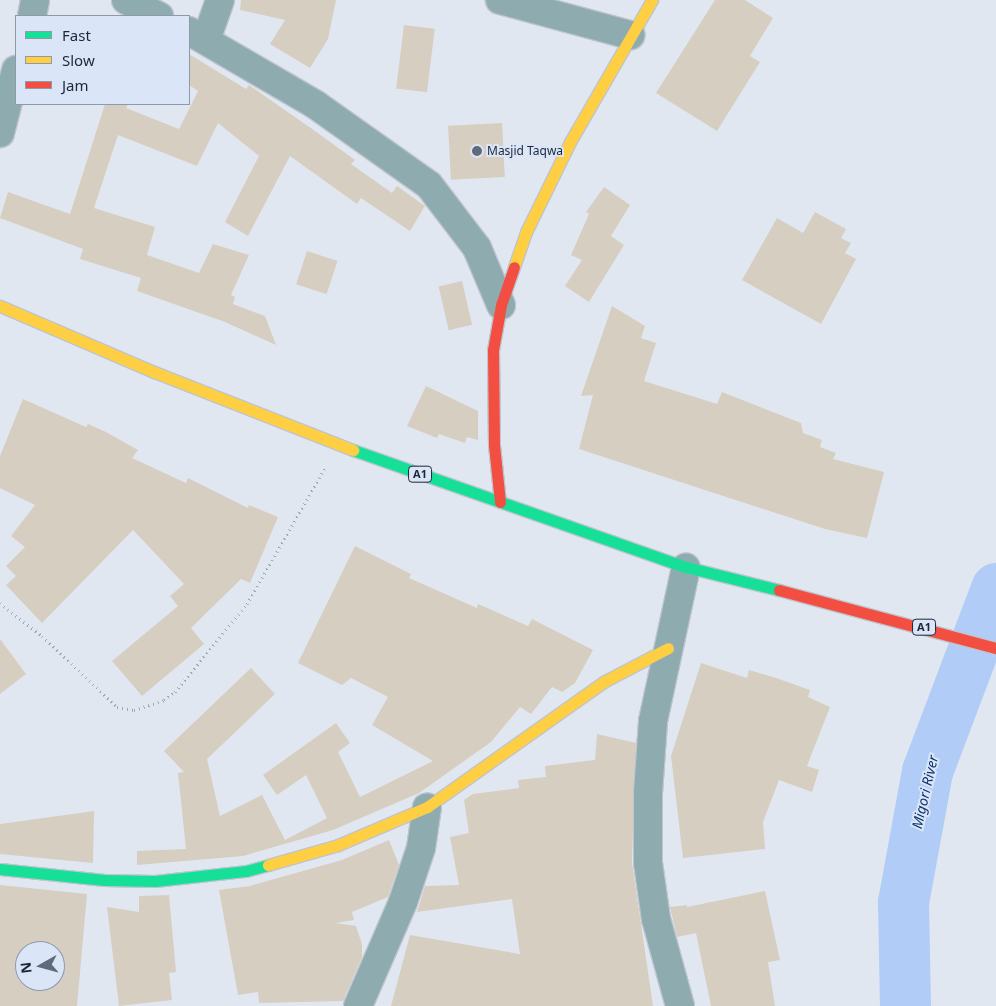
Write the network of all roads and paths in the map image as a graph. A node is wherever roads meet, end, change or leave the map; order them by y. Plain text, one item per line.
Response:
1 (35, 0) edge
2 (126, 0) edge
3 (220, 0) edge
4 (500, 0) edge
5 (652, 0) edge
6 (32, 15) edge
7 (157, 15) edge
8 (198, 35) edge
9 (630, 35) junction
10 (15, 74) edge
11 (0, 133) edge
12 (501, 305) junction
13 (0, 306) edge
14 (339, 445) junction
15 (500, 502) junction
16 (686, 567) junction
17 (0, 603) edge
18 (668, 648) junction
19 (996, 648) edge
20 (428, 806) junction
21 (0, 869) edge
22 (358, 1006) edge
23 (680, 1006) edge

1 - 6 street
2 - 7 street
3 - 8 street
4 - 9 street
5 - 9 main road
8 - 12 street
9 - 12 main road
10 - 11 street
12 - 15 main road
13 - 14 main road, A1
14 - 15 main road, A1
14 - 17 path
15 - 16 main road, A1
16 - 18 street
16 - 19 main road, A1
18 - 20 main road
18 - 23 street
20 - 21 main road
20 - 22 street

